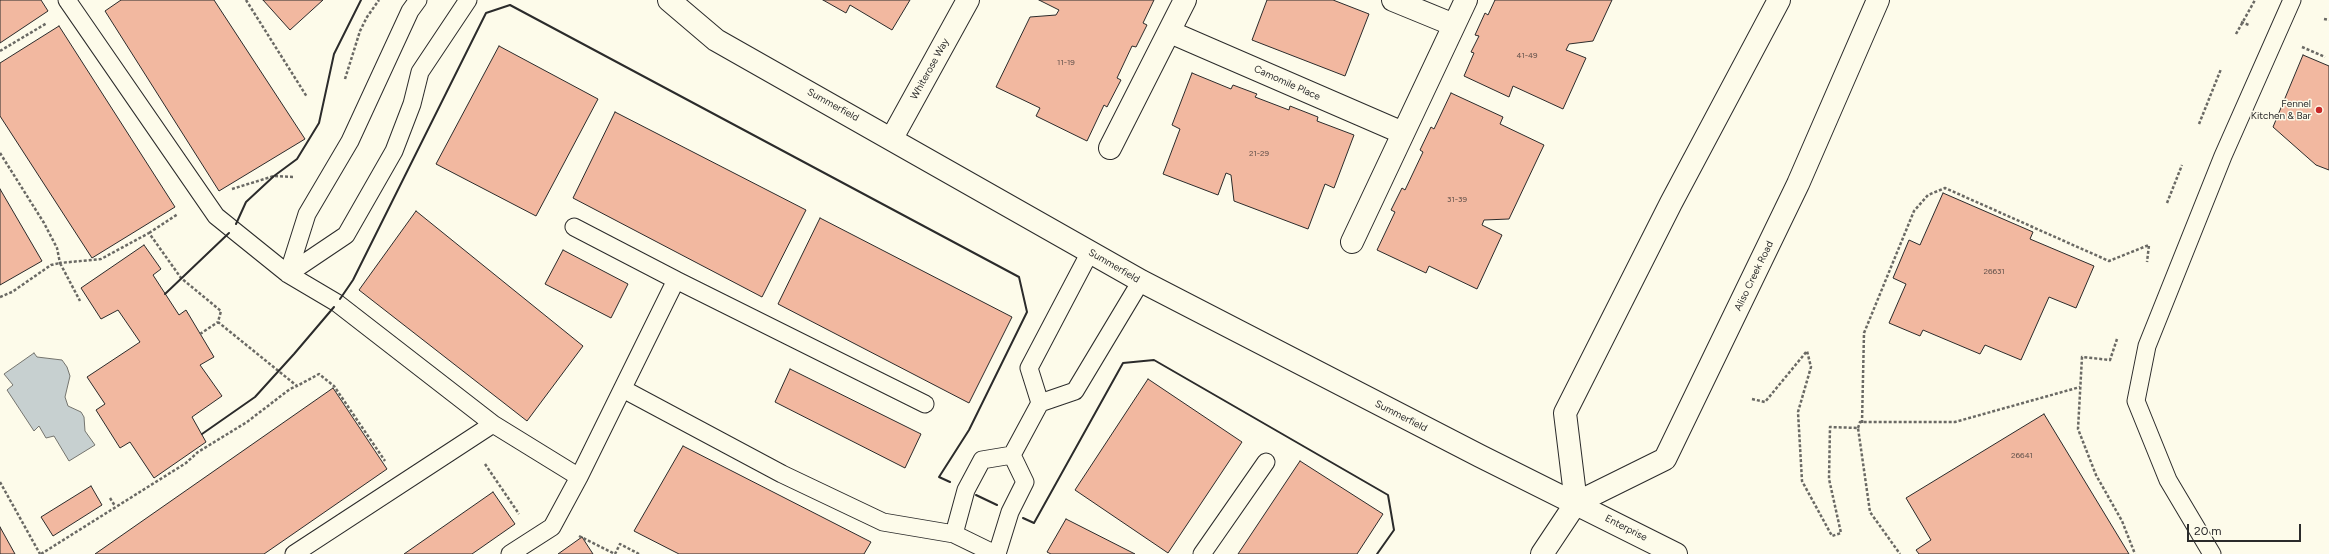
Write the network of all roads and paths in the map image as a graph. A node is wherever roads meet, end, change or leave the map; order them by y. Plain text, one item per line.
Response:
1 (246, 0) edge
2 (379, 0) edge
3 (418, 0) edge
4 (468, 0) edge
5 (669, 0) edge
6 (968, 0) edge
7 (1184, 0) edge
8 (1393, 0) edge
9 (1466, 0) edge
10 (1779, 0) edge
11 (1878, 0) edge
12 (2255, 0) edge
13 (2292, 0) edge
14 (70, 4) edge
15 (2324, 19) dead end
16 (2329, 20) edge
17 (1454, 25) junction
18 (1170, 32) junction
19 (2236, 34) dead end
20 (2305, 48) dead end
21 (0, 51) edge
22 (2326, 57) dead end
23 (2221, 69) dead end
24 (343, 82) dead end
25 (307, 97) dead end
26 (2199, 124) dead end
27 (1403, 133) junction
28 (892, 138) junction
29 (1110, 148) dead end
30 (0, 153) edge
31 (2182, 164) dead end
32 (302, 178) dead end
33 (231, 189) dead end
34 (2167, 203) dead end
35 (178, 214) dead end
36 (574, 227) dead end
37 (149, 233) junction
38 (1352, 242) dead end
39 (2149, 245) dead end
40 (1090, 252) junction
41 (60, 263) junction
42 (288, 274) junction
43 (676, 280) junction
44 (1141, 281) junction
45 (0, 297) edge
46 (80, 301) dead end
47 (218, 322) junction
48 (200, 334) dead end
49 (297, 386) junction
50 (2080, 387) dead end
51 (624, 389) junction
52 (1752, 399) dead end
53 (1040, 403) junction
54 (925, 404) dead end
55 (1862, 423) junction
56 (493, 424) junction
57 (1858, 428) junction
58 (1012, 455) junction
59 (1266, 462) dead end
60 (386, 464) dead end
61 (579, 477) junction
62 (0, 482) edge
63 (110, 498) dead end
64 (1576, 503) junction
65 (115, 506) junction
66 (954, 534) junction
67 (585, 537) dead end
68 (41, 554) edge
69 (294, 554) edge
70 (510, 554) edge
71 (639, 554) edge
72 (996, 554) edge
73 (1202, 554) edge
74 (1542, 554) edge
75 (1676, 554) edge
76 (1900, 554) edge
77 (2212, 554) edge

1 - 25 path
2 - 24 path
3 - 42 lane
4 - 42 lane
5 - 28 street, Summerfield
6 - 28 street, Whiterose Way
7 - 18 street
8 - 17 street
9 - 17 street
10 - 64 street
11 - 64 street, Aliso Creek Road
12 - 19 path
13 - 77 lane
14 - 21 path
14 - 42 lane
15 - 16 path
17 - 27 street
18 - 27 street, Camomile Place
18 - 29 street
20 - 22 path
23 - 26 path
27 - 38 street
28 - 40 street, Summerfield
30 - 41 path
31 - 34 path
32 - 33 path
35 - 37 path
36 - 43 lane
37 - 41 path
37 - 47 path
39 - 55 path
40 - 44 street, Summerfield
40 - 53 lane
41 - 45 path
41 - 46 path
42 - 56 lane
43 - 51 lane
43 - 54 lane
44 - 53 lane
44 - 64 street, Summerfield
47 - 48 path
47 - 49 path
49 - 60 path
49 - 65 path
50 - 55 path
51 - 61 lane
51 - 66 lane
52 - 57 path
53 - 58 lane
55 - 57 path
56 - 61 lane
56 - 69 lane
57 - 76 path
58 - 66 lane
58 - 72 lane
59 - 73 lane
61 - 70 lane
62 - 68 path
63 - 65 path
64 - 74 street
64 - 75 street, Enterprise
65 - 68 path
66 - 72 lane
67 - 71 path

